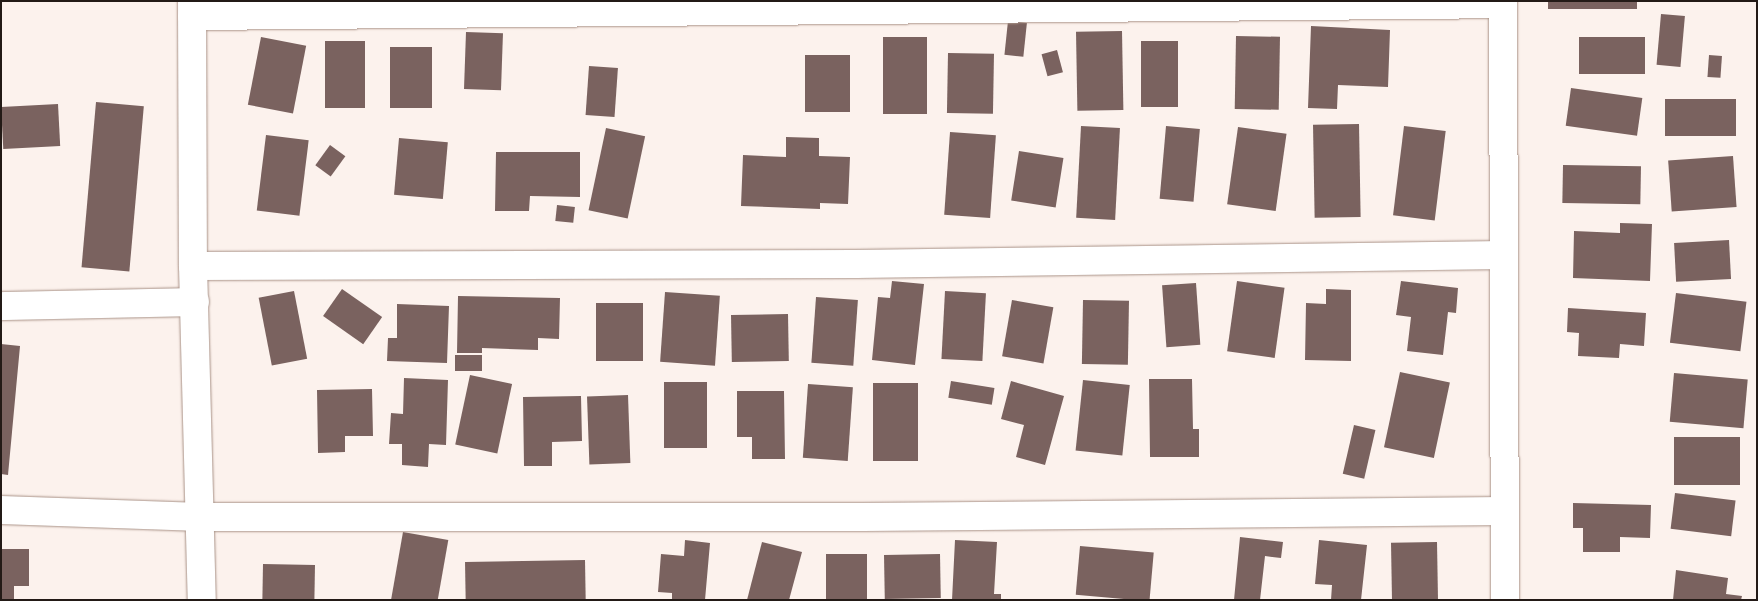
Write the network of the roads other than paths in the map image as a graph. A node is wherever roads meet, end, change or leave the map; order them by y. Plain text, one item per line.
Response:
1 (1503, 3) edge
2 (192, 9) edge
3 (1504, 254) junction
4 (193, 266) junction
5 (194, 302) junction
6 (1, 306) edge
7 (1, 510) edge
8 (1504, 511) junction
9 (200, 517) junction
10 (202, 600) edge
11 (1505, 600) edge

1 - 2 street
1 - 3 street
2 - 4 street
3 - 4 street
3 - 8 street
4 - 5 street
5 - 6 street
5 - 9 street
7 - 9 street
8 - 9 street
8 - 11 street
9 - 10 street

